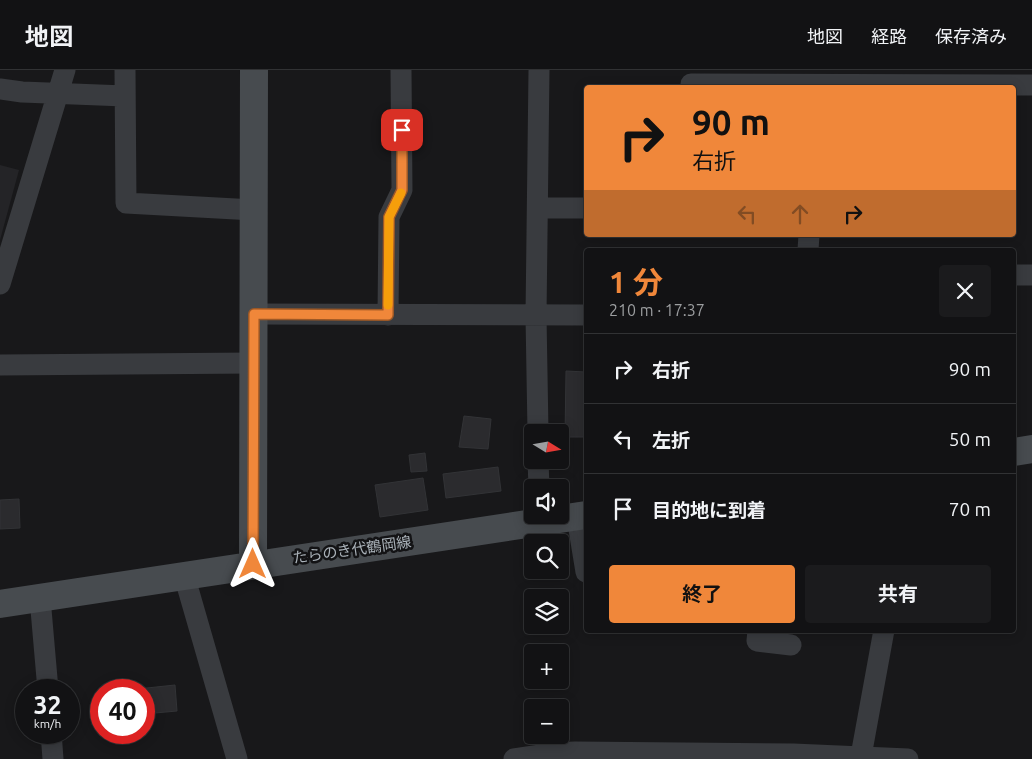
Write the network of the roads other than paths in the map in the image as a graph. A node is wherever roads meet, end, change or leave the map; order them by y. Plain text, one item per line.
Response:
1 (65, 70) edge
2 (125, 70) edge
3 (254, 70) edge
4 (401, 70) edge
5 (539, 70) edge
6 (691, 84) dead end
7 (750, 85) edge
8 (1016, 85) edge
9 (1032, 85) edge
10 (0, 89) edge
11 (59, 94) junction
12 (125, 96) junction
13 (539, 208) junction
14 (584, 208) edge
15 (254, 210) junction
16 (1016, 275) edge
17 (1032, 275) edge
18 (0, 284) edge
19 (254, 314) junction
20 (388, 315) junction
21 (584, 315) edge
22 (536, 316) junction
23 (253, 363) junction
24 (0, 365) edge
25 (538, 424) edge
26 (1032, 449) edge
27 (1016, 452) edge
28 (582, 516) edge
29 (569, 517) edge
30 (524, 521) edge
31 (584, 544) edge
32 (253, 564) junction
33 (184, 575) junction
34 (40, 598) junction
35 (0, 604) edge
36 (758, 633) edge
37 (883, 633) edge
38 (790, 645) dead end
39 (47, 679) edge
40 (52, 744) edge
41 (793, 756) edge
42 (860, 756) junction
43 (53, 759) edge
44 (237, 759) edge
45 (514, 759) edge
46 (908, 759) edge

1 - 11 street
2 - 12 street
3 - 15 main road
4 - 20 street
5 - 13 street
6 - 7 street
8 - 9 street
10 - 11 street
11 - 12 street
11 - 18 street
12 - 15 street
13 - 14 street
13 - 22 street
15 - 19 main road
16 - 17 street
19 - 20 street
19 - 23 main road
20 - 22 street
21 - 22 street
22 - 25 street
23 - 24 street
23 - 32 main road
26 - 27 main road
28 - 29 main road, たらのき代鶴岡線
28 - 31 street
30 - 32 main road, たらのき代鶴岡線
32 - 33 main road, たらのき代鶴岡線
33 - 34 main road, たらのき代鶴岡線
33 - 44 street
34 - 35 main road, たらのき代鶴岡線
34 - 39 street
36 - 38 street
37 - 42 street
40 - 43 street
41 - 42 street
41 - 45 street
42 - 46 street

